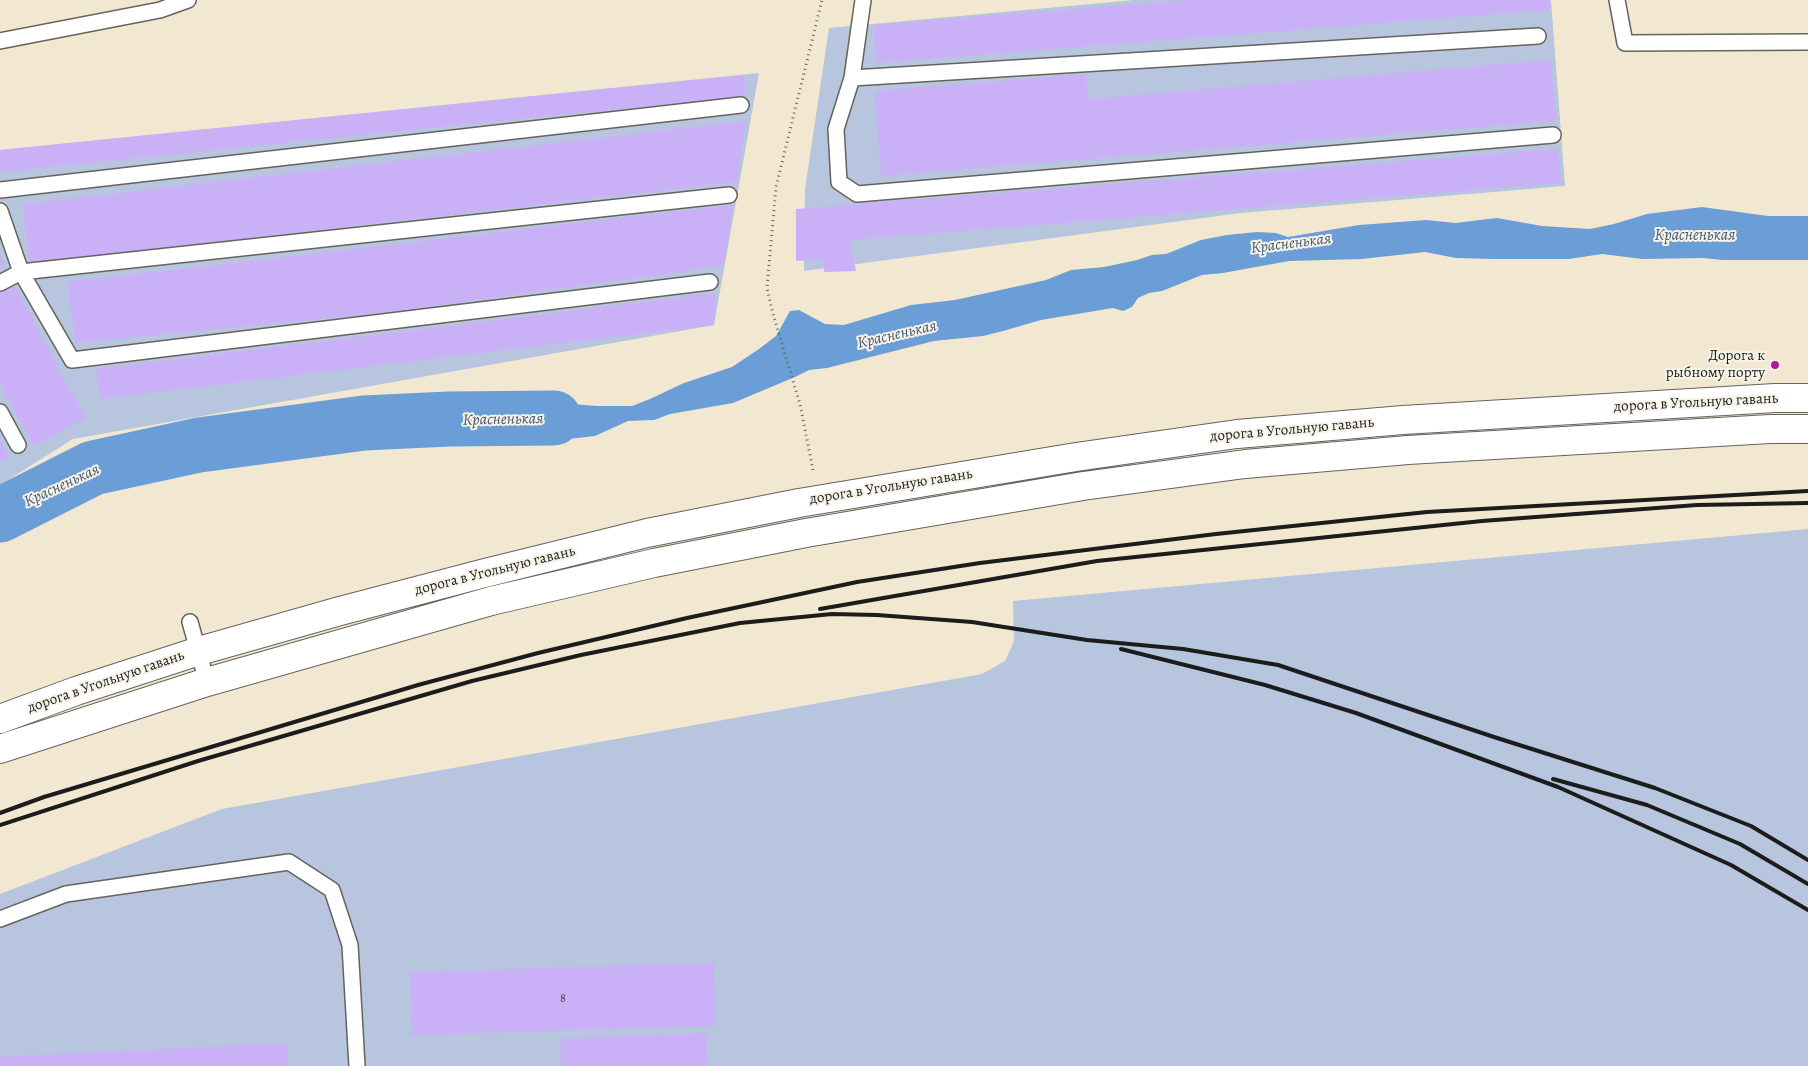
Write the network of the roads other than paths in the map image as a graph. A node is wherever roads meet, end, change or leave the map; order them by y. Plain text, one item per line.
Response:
1 (188, 0) edge
2 (863, 0) edge
3 (1617, 0) edge
4 (1538, 36) dead end
5 (0, 41) edge
6 (1808, 42) edge
7 (852, 78) junction
8 (740, 105) dead end
9 (1553, 135) dead end
10 (0, 190) edge
11 (729, 195) dead end
12 (0, 211) edge
13 (22, 272) junction
14 (710, 282) dead end
15 (0, 283) edge
16 (1808, 398) edge
17 (0, 412) edge
18 (1808, 429) edge
19 (18, 445) dead end
20 (190, 622) dead end
21 (198, 651) junction
22 (207, 682) junction
23 (0, 718) edge
24 (0, 749) edge
25 (0, 919) edge
26 (357, 1066) edge

1 - 5 lane
2 - 7 lane
3 - 6 lane
4 - 7 lane
7 - 9 lane
8 - 10 lane
11 - 13 lane
12 - 13 lane
13 - 14 lane
13 - 15 lane
16 - 21 street, дорога в Угольную гавань
17 - 19 lane
18 - 22 street, дорога в Угольную гавань
20 - 21 lane
21 - 22 lane
21 - 23 street, дорога в Угольную гавань
22 - 24 street, дорога в Угольную гавань
25 - 26 lane

